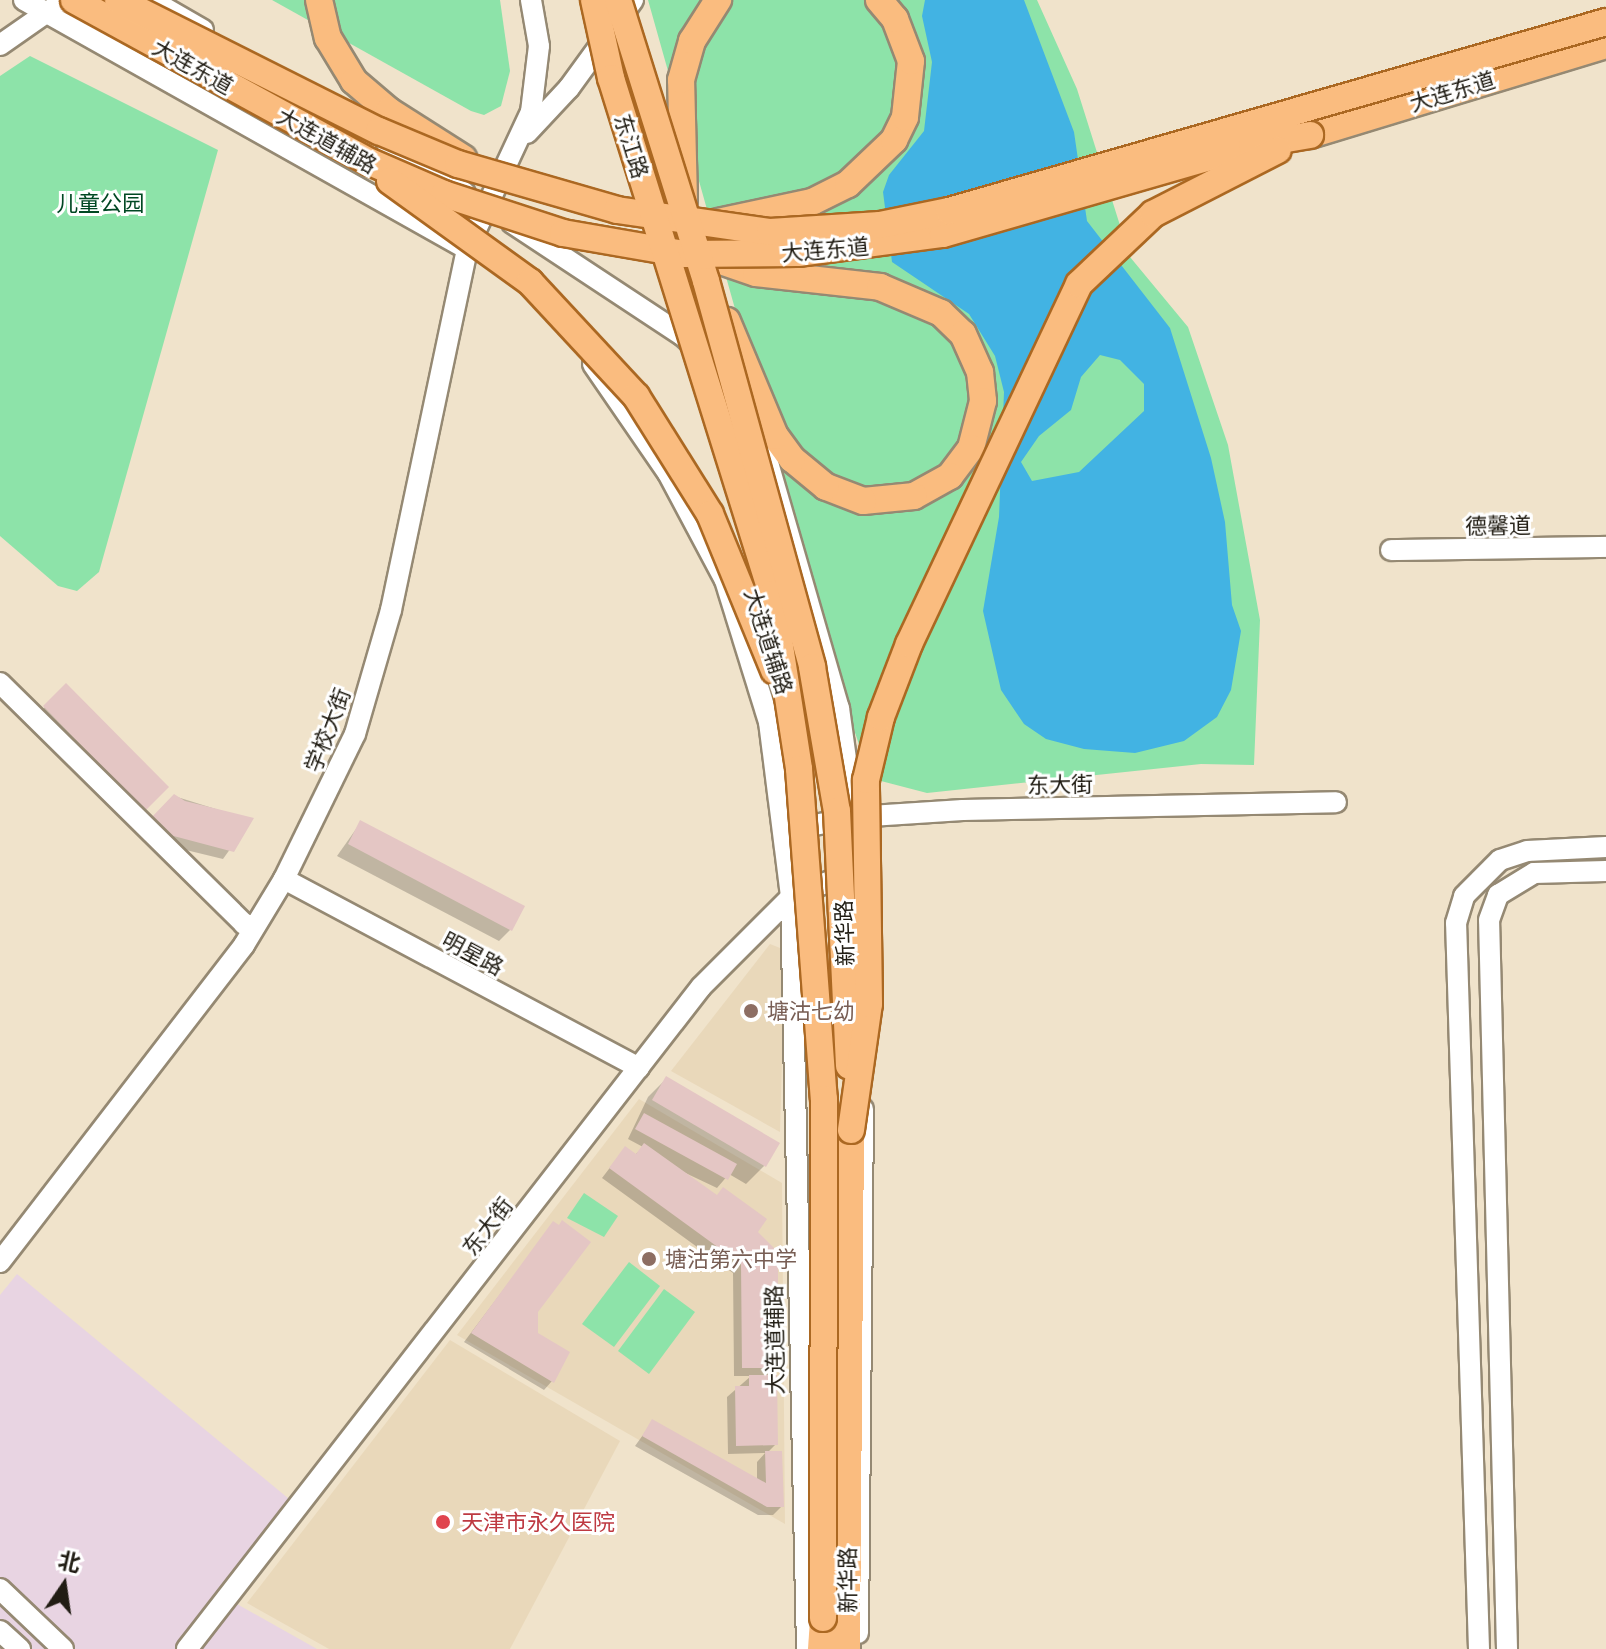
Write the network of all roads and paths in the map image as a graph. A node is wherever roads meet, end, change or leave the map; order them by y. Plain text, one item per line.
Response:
1 (24, 0) edge
2 (65, 0) edge
3 (74, 0) edge
4 (118, 0) edge
5 (151, 0) edge
6 (319, 0) edge
7 (531, 0) edge
8 (575, 0) edge
9 (594, 0) edge
10 (618, 0) edge
11 (633, 0) edge
12 (718, 0) edge
13 (879, 0) edge
14 (47, 11) junction
15 (1606, 22) edge
16 (0, 45) edge
17 (1606, 45) edge
18 (611, 78) junction
19 (524, 135) junction
20 (1310, 135) junction
21 (370, 162) junction
22 (490, 174) junction
23 (487, 207) junction
24 (694, 216) junction
25 (467, 249) junction
26 (706, 269) junction
27 (679, 290) joint
28 (1606, 547) edge
29 (1391, 550) dead end
30 (0, 683) edge
31 (788, 706) junction
32 (1336, 802) dead end
33 (855, 817) junction
34 (786, 831) junction
35 (1606, 847) edge
36 (856, 871) junction
37 (1606, 871) edge
38 (284, 879) junction
39 (791, 897) junction
40 (255, 926) junction
41 (639, 1068) junction
42 (851, 1130) junction
43 (0, 1262) edge
44 (0, 1589) edge
45 (835, 1619) junction
46 (0, 1631) edge
47 (20, 1649) edge
48 (63, 1649) edge
49 (187, 1649) edge
50 (807, 1649) edge
51 (821, 1649) edge
52 (847, 1649) edge
53 (856, 1649) edge
54 (1479, 1649) edge
55 (1507, 1649) edge

1 - 14 street, 大连道辅路
2 - 14 street
3 - 21 main road, 大连东道, bridge
4 - 22 main road, 大连东道, bridge
5 - 23 street, 大连道辅路
6 - 22 main road, bridge
7 - 19 street
8 - 18 main road, bridge
9 - 18 main road, 东江路, bridge
10 - 24 main road, 东江路, bridge
11 - 19 street
12 - 24 main road
13 - 24 main road, bridge
14 - 16 street
14 - 25 street, 大连道辅路
15 - 24 main road, 大连东道, bridge
17 - 20 main road, 大连东道
18 - 27 main road, 东江路, bridge
19 - 23 street, 学校大街
20 - 26 main road, 大连东道, bridge
20 - 42 main road, bridge
21 - 26 main road, 大连东道, bridge
21 - 31 main road, bridge
22 - 24 main road, 大连东道, bridge
23 - 25 street, 学校大街
23 - 33 street, 大连道辅路
24 - 26 main road, 东江路, bridge
25 - 34 street, 大连道辅路
25 - 38 street, 学校大街
26 - 26 main road, bridge
26 - 42 main road, 新华路, bridge
27 - 31 main road, 新华路, bridge
28 - 29 street, 德馨道
30 - 40 street
31 - 45 main road, 新华路, bridge
32 - 33 street, 东大街
33 - 34 street, 东大街
33 - 36 street, 大连道辅路
34 - 39 street, 大连道辅路
35 - 54 street
36 - 39 street, 东大街
36 - 53 street, 大连道辅路
37 - 55 street
38 - 40 street, 学校大街
38 - 41 street, 明星路
39 - 41 street, 东大街
39 - 50 street, 大连道辅路
40 - 43 street, 学校大街
41 - 49 street, 东大街
42 - 45 main road, 新华路
44 - 48 street
45 - 51 main road, 新华路
45 - 52 main road, 新华路
46 - 47 street

